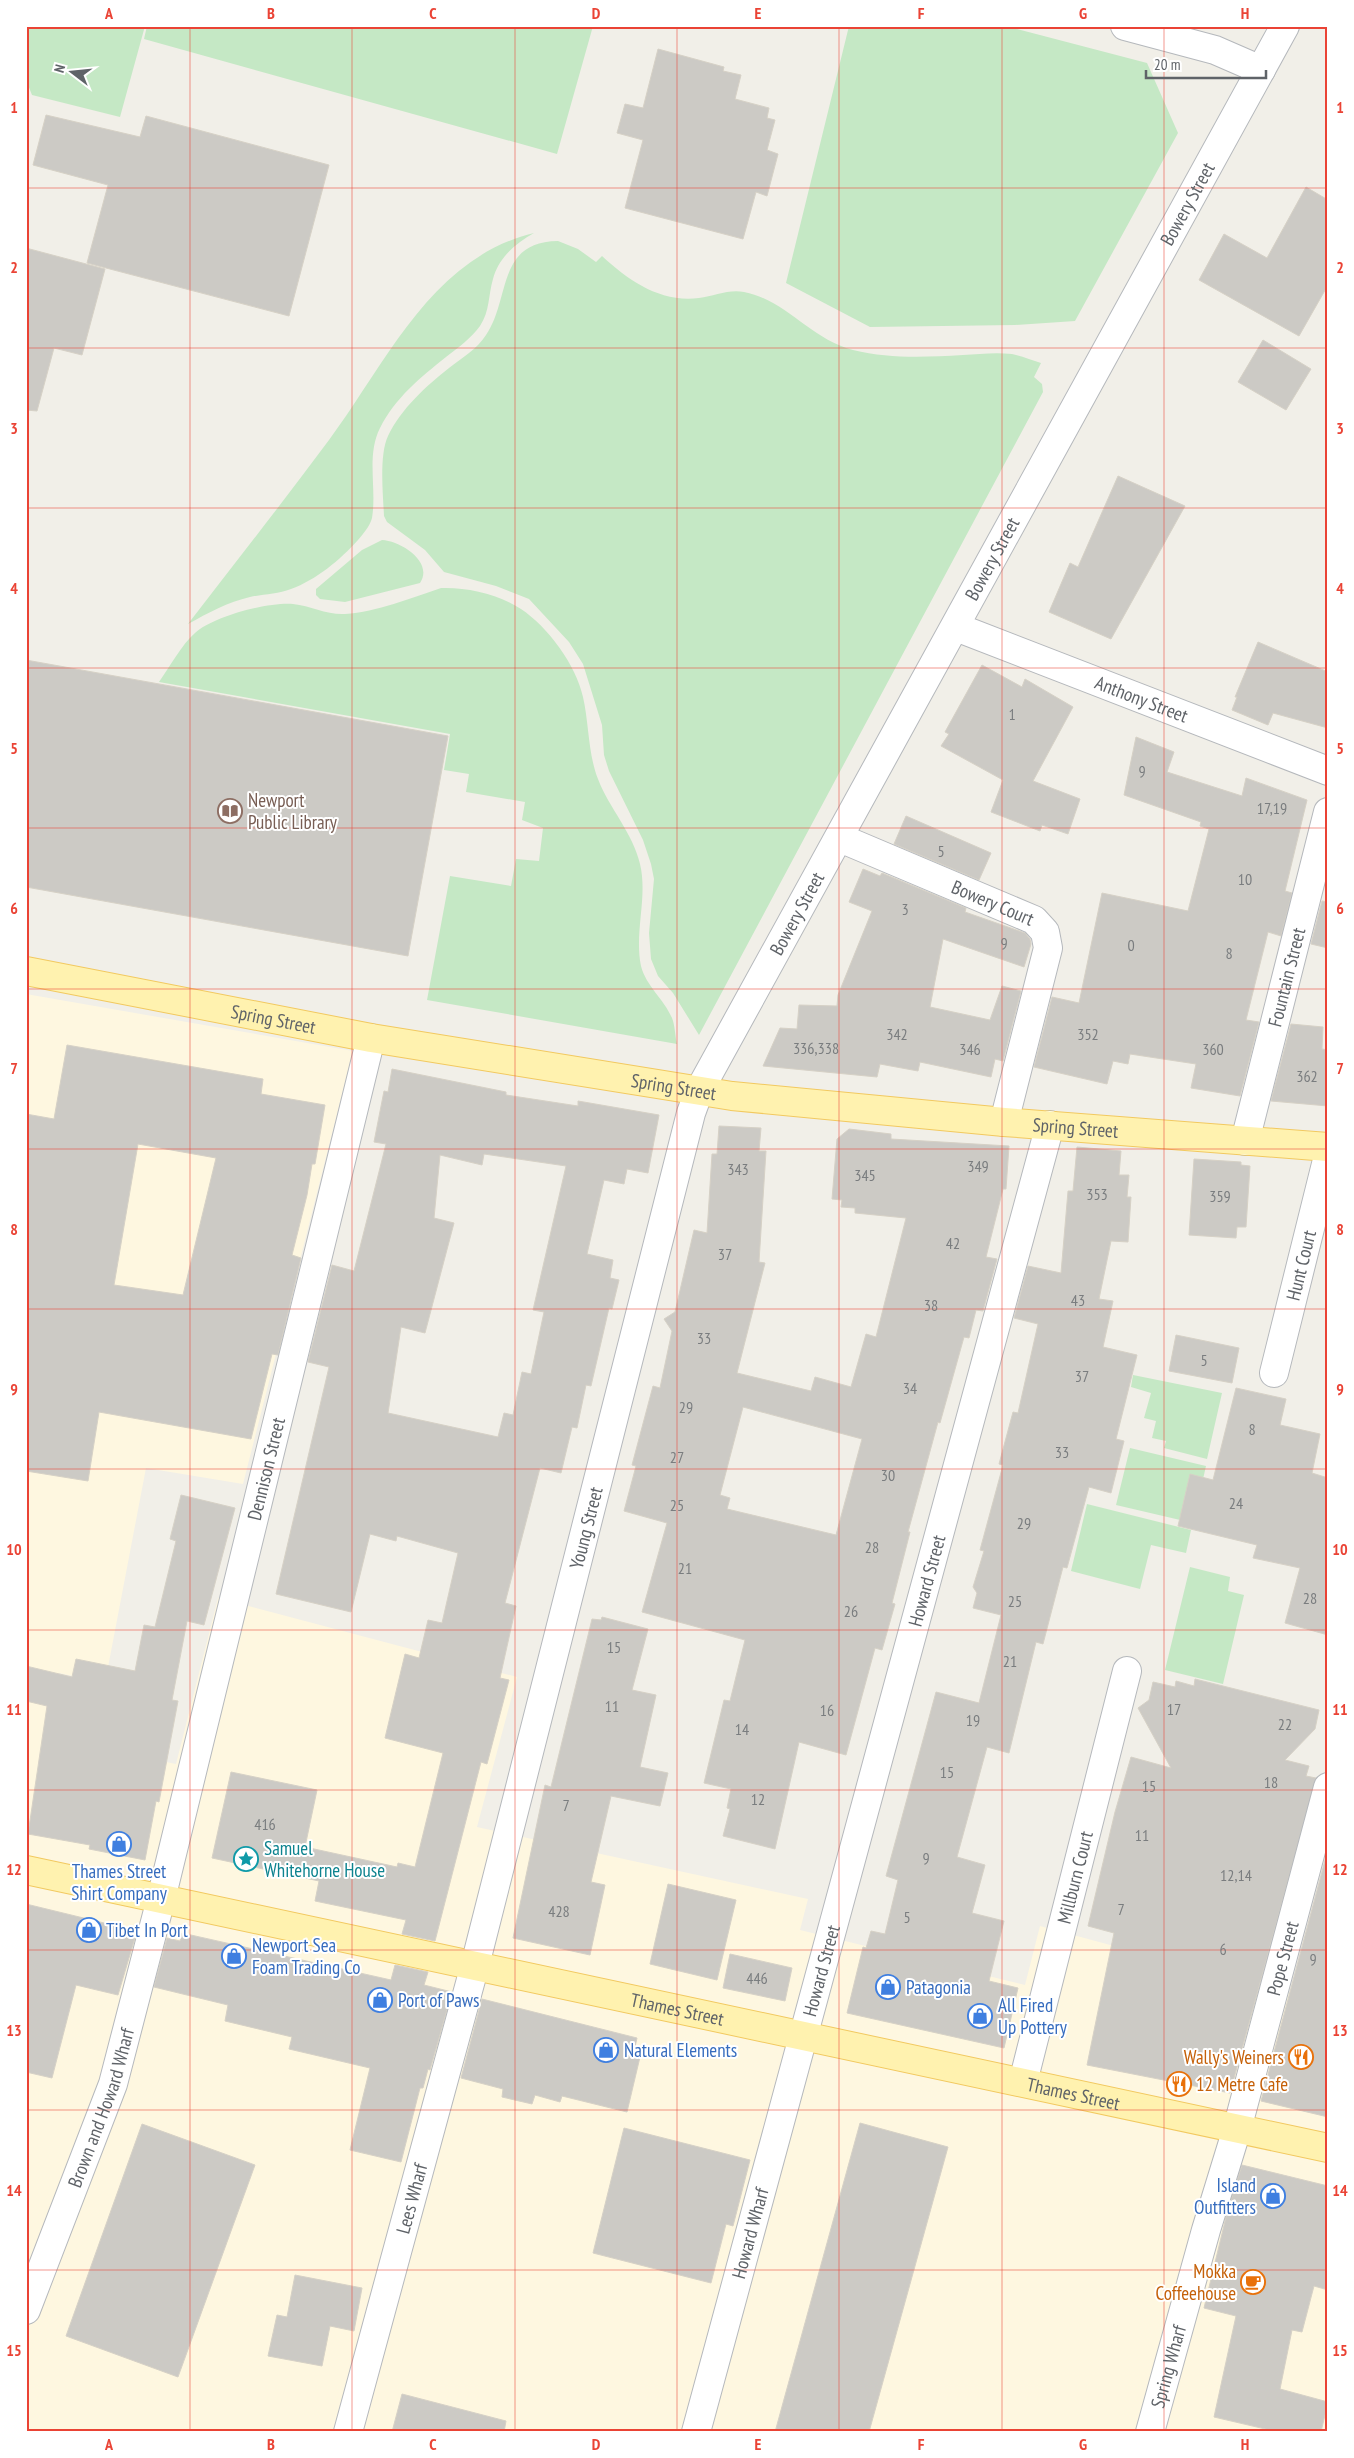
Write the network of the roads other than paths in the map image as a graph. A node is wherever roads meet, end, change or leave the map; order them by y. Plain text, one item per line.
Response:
1 (1125, 26) edge
2 (1285, 26) edge
3 (1261, 70) junction
4 (956, 627) junction
5 (1328, 771) edge
6 (1328, 812) edge
7 (840, 838) junction
8 (26, 971) edge
9 (372, 1038) junction
10 (699, 1091) junction
11 (1004, 1122) junction
12 (1050, 1125) junction
13 (1245, 1141) junction
14 (1328, 1147) edge
15 (1328, 1156) edge
16 (1274, 1373) dead end
17 (1127, 1671) dead end
18 (1328, 1787) edge
19 (26, 1870) edge
20 (161, 1899) junction
21 (476, 1966) junction
22 (805, 2034) junction
23 (1023, 2082) junction
24 (1237, 2129) junction
25 (1328, 2148) edge
26 (26, 2310) edge
27 (348, 2432) edge
28 (696, 2432) edge
29 (1150, 2432) edge

1 - 3 street
2 - 3 street, Bowery Street
3 - 4 street, Bowery Street
4 - 5 street, Anthony Street
4 - 7 street, Bowery Street
6 - 13 street, Fountain Street
7 - 10 street, Bowery Street
7 - 11 street, Bowery Court
8 - 9 main road, Spring Street
9 - 10 main road, Spring Street
9 - 20 street, Dennison Street
10 - 11 main road, Spring Street
10 - 21 street, Young Street
11 - 12 main road, Spring Street
12 - 13 main road, Spring Street
12 - 22 street, Howard Street
13 - 14 main road, Spring Street
15 - 16 street, Hunt Court
17 - 23 street, Millburn Court
18 - 24 street, Pope Street
19 - 20 main road, Thames Street
20 - 21 main road, Thames Street
20 - 26 street, Brown and Howard Wharf
21 - 22 main road, Thames Street
21 - 27 street, Lees Wharf
22 - 23 main road, Thames Street
22 - 28 street, Howard Wharf
23 - 24 main road, Thames Street
24 - 25 main road, Thames Street
24 - 29 street, Spring Wharf

